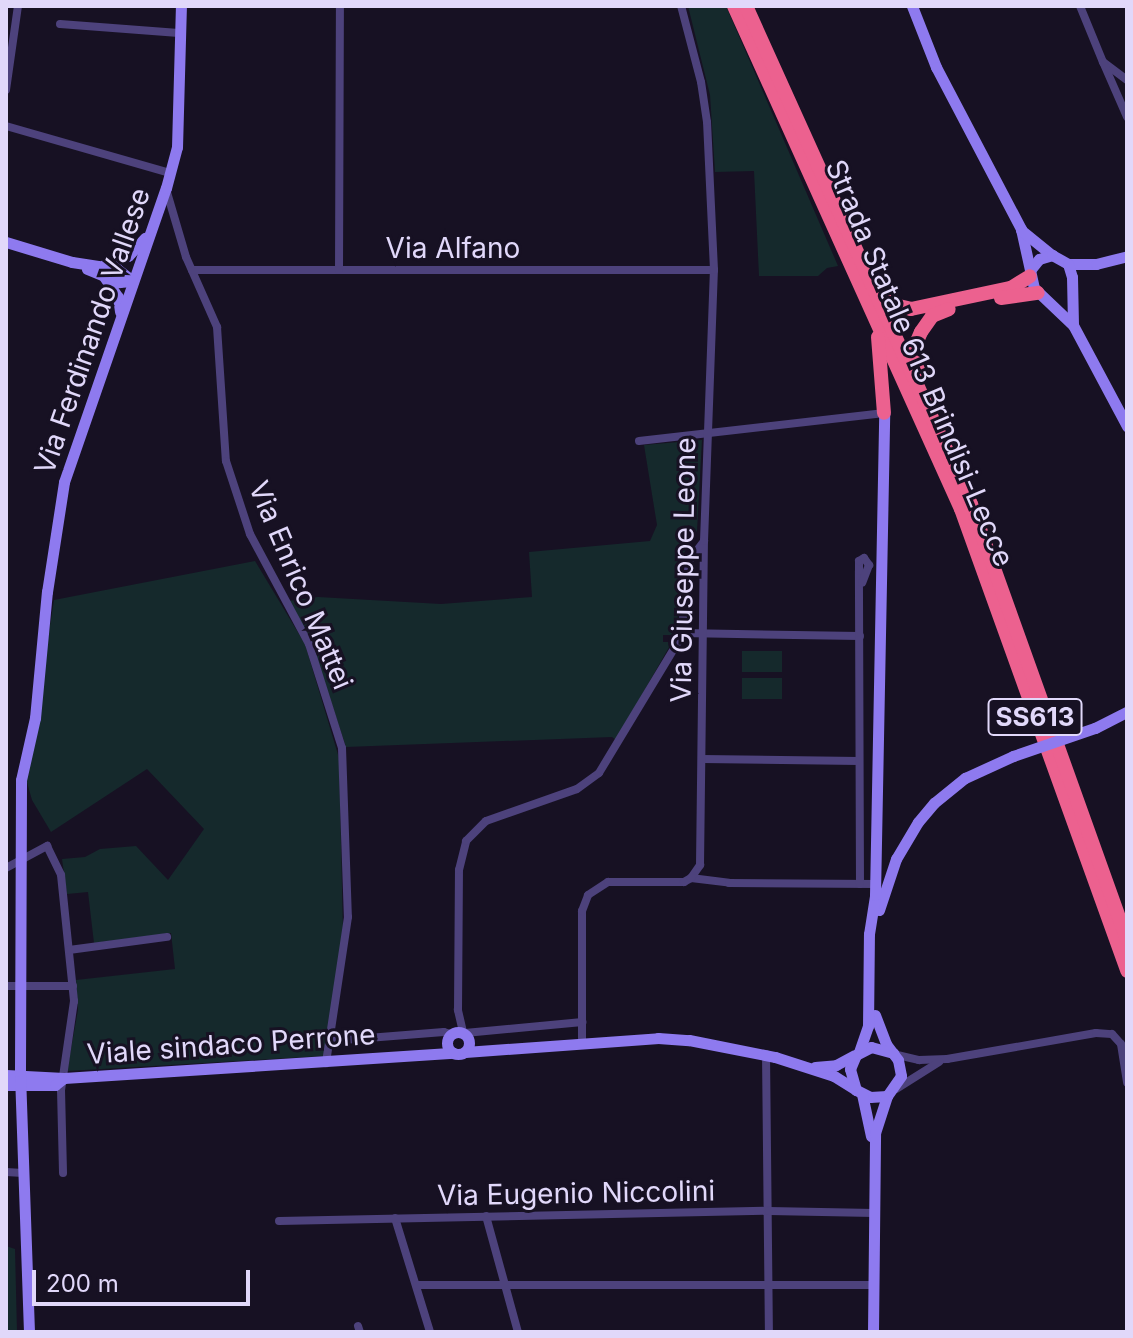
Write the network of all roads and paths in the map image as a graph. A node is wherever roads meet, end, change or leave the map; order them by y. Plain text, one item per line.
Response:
1 (18, 6) edge
2 (181, 6) edge
3 (340, 6) edge
4 (681, 6) edge
5 (734, 6) edge
6 (746, 6) edge
7 (912, 6) edge
8 (1080, 6) edge
9 (60, 24) dead end
10 (179, 33) junction
11 (1103, 62) junction
12 (1127, 80) edge
13 (6, 90) edge
14 (1127, 117) edge
15 (6, 126) edge
16 (170, 173) junction
17 (166, 188) junction
18 (832, 193) junction
19 (1021, 229) junction
20 (150, 231) junction
21 (6, 242) edge
22 (842, 244) junction
23 (1052, 255) junction
24 (1127, 256) edge
25 (1068, 264) junction
26 (1096, 264) junction
27 (98, 270) junction
28 (192, 270) junction
29 (339, 270) junction
30 (714, 270) junction
31 (1031, 273) junction
32 (1072, 280) junction
33 (133, 281) junction
34 (1041, 294) junction
35 (119, 321) junction
36 (1073, 325) junction
37 (884, 413) junction
38 (1127, 426) edge
39 (708, 433) junction
40 (639, 441) dead end
41 (947, 451) junction
42 (704, 541) junction
43 (862, 583) dead end
44 (682, 633) junction
45 (703, 635) junction
46 (860, 636) junction
47 (1127, 712) edge
48 (702, 759) junction
49 (859, 761) junction
50 (19, 862) junction
51 (6, 868) edge
52 (691, 878) junction
53 (860, 884) junction
54 (875, 884) junction
55 (167, 937) dead end
56 (1127, 939) edge
57 (69, 950) junction
58 (1127, 971) edge
59 (6, 986) edge
60 (20, 986) junction
61 (73, 986) junction
62 (875, 1015) junction
63 (582, 1022) junction
64 (457, 1034) junction
65 (330, 1041) junction
66 (582, 1043) junction
67 (517, 1048) junction
68 (859, 1052) junction
69 (459, 1053) junction
70 (893, 1053) junction
71 (766, 1054) junction
72 (402, 1057) junction
73 (947, 1059) junction
74 (326, 1063) junction
75 (797, 1064) junction
76 (6, 1075) edge
77 (64, 1078) junction
78 (21, 1080) junction
79 (1127, 1083) edge
80 (6, 1085) edge
81 (859, 1092) junction
82 (890, 1093) junction
83 (6, 1172) edge
84 (874, 1172) junction
85 (23, 1173) junction
86 (63, 1173) dead end
87 (769, 1211) junction
88 (874, 1213) junction
89 (486, 1216) junction
90 (395, 1218) junction
91 (279, 1221) dead end
92 (417, 1285) junction
93 (873, 1285) junction
94 (507, 1286) junction
95 (769, 1286) junction
96 (29, 1332) edge
97 (430, 1332) edge
98 (518, 1332) edge
99 (769, 1332) edge
100 (873, 1332) edge

1 - 13 street
2 - 10 street, Via Ferdinando Vallese
3 - 29 street
4 - 30 street, Via Giuseppe Leone
5 - 22 highway, Strada Statale 613 Brindisi-Lecce / SS613
6 - 18 highway, Strada Statale 613 Brindisi-Lecce / SS613
7 - 19 street
8 - 11 street
9 - 10 street
10 - 16 street, Via Ferdinando Vallese
11 - 12 street
11 - 14 street
15 - 16 street
16 - 17 street, Via Ferdinando Vallese
17 - 20 street, Via Ferdinando Vallese
17 - 28 street, Via Enrico Mattei
18 - 31 highway
18 - 41 highway, Strada Statale 613 Brindisi-Lecce / SS613
19 - 23 street
19 - 31 street
20 - 27 street
20 - 33 street, Via Ferdinando Vallese
21 - 27 street
22 - 37 highway
22 - 58 highway, Strada Statale 613 Brindisi-Lecce / SS613
23 - 25 street
23 - 31 street
24 - 26 street
25 - 26 street
25 - 32 street
26 - 32 street
27 - 33 street
27 - 35 street
28 - 29 street, Via Alfano
28 - 65 street, Via Enrico Mattei
29 - 30 street, Via Alfano
30 - 39 street, Via Giuseppe Leone
31 - 34 street
32 - 34 street
32 - 36 street
33 - 35 street, Via Ferdinando Vallese
34 - 36 street
34 - 41 highway
35 - 50 street, Via Ferdinando Vallese
36 - 38 street
37 - 39 street
37 - 54 street
39 - 40 street
39 - 42 street, Via Giuseppe Leone
41 - 56 highway, Strada Statale 613 Brindisi-Lecce / SS613
42 - 44 street
42 - 45 street, Via Giuseppe Leone
43 - 46 street
44 - 45 street
44 - 64 street
45 - 46 street
45 - 48 street, Via Giuseppe Leone
46 - 49 street
47 - 62 street, bridge
48 - 49 street
48 - 52 street, Via Giuseppe Leone
49 - 53 street
50 - 51 street
50 - 57 street
50 - 60 street, Via Ferdinando Vallese
52 - 53 street
52 - 63 street
53 - 54 street
54 - 68 street
55 - 57 street
57 - 61 street
59 - 60 street
60 - 61 street
60 - 78 street, Via Ferdinando Vallese
61 - 77 street
62 - 68 street
62 - 70 street
63 - 64 street
63 - 66 street
64 - 65 street
64 - 67 street, Viale sindaco Perrone
64 - 69 street
64 - 69 street
64 - 72 street, Viale sindaco Perrone
65 - 74 street, Via Enrico Mattei
66 - 67 street, Viale sindaco Perrone
66 - 71 street, Viale sindaco Perrone
67 - 69 street, Viale sindaco Perrone
68 - 70 street
68 - 75 street, Viale sindaco Perrone
68 - 81 street
69 - 72 street, Viale sindaco Perrone
70 - 73 street
70 - 82 street
71 - 75 street, Viale sindaco Perrone
71 - 87 street
72 - 74 street, Viale sindaco Perrone
73 - 79 street
73 - 82 street
74 - 77 street, Viale sindaco Perrone
75 - 81 street, Viale sindaco Perrone
76 - 78 street
77 - 78 street, Viale sindaco Perrone
77 - 86 street
78 - 80 street
78 - 85 street, Via Ferdinando Vallese
81 - 82 street
81 - 84 street
82 - 84 street
83 - 85 street
84 - 88 street
85 - 96 street, Via Ferdinando Vallese
87 - 88 street, Via Eugenio Niccolini
87 - 89 street, Via Eugenio Niccolini
87 - 95 street
88 - 93 street
89 - 90 street, Via Eugenio Niccolini
89 - 94 street
90 - 91 street, Via Eugenio Niccolini
90 - 92 street
92 - 94 street
92 - 97 street
93 - 95 street
93 - 100 street
94 - 95 street
94 - 98 street
95 - 99 street

